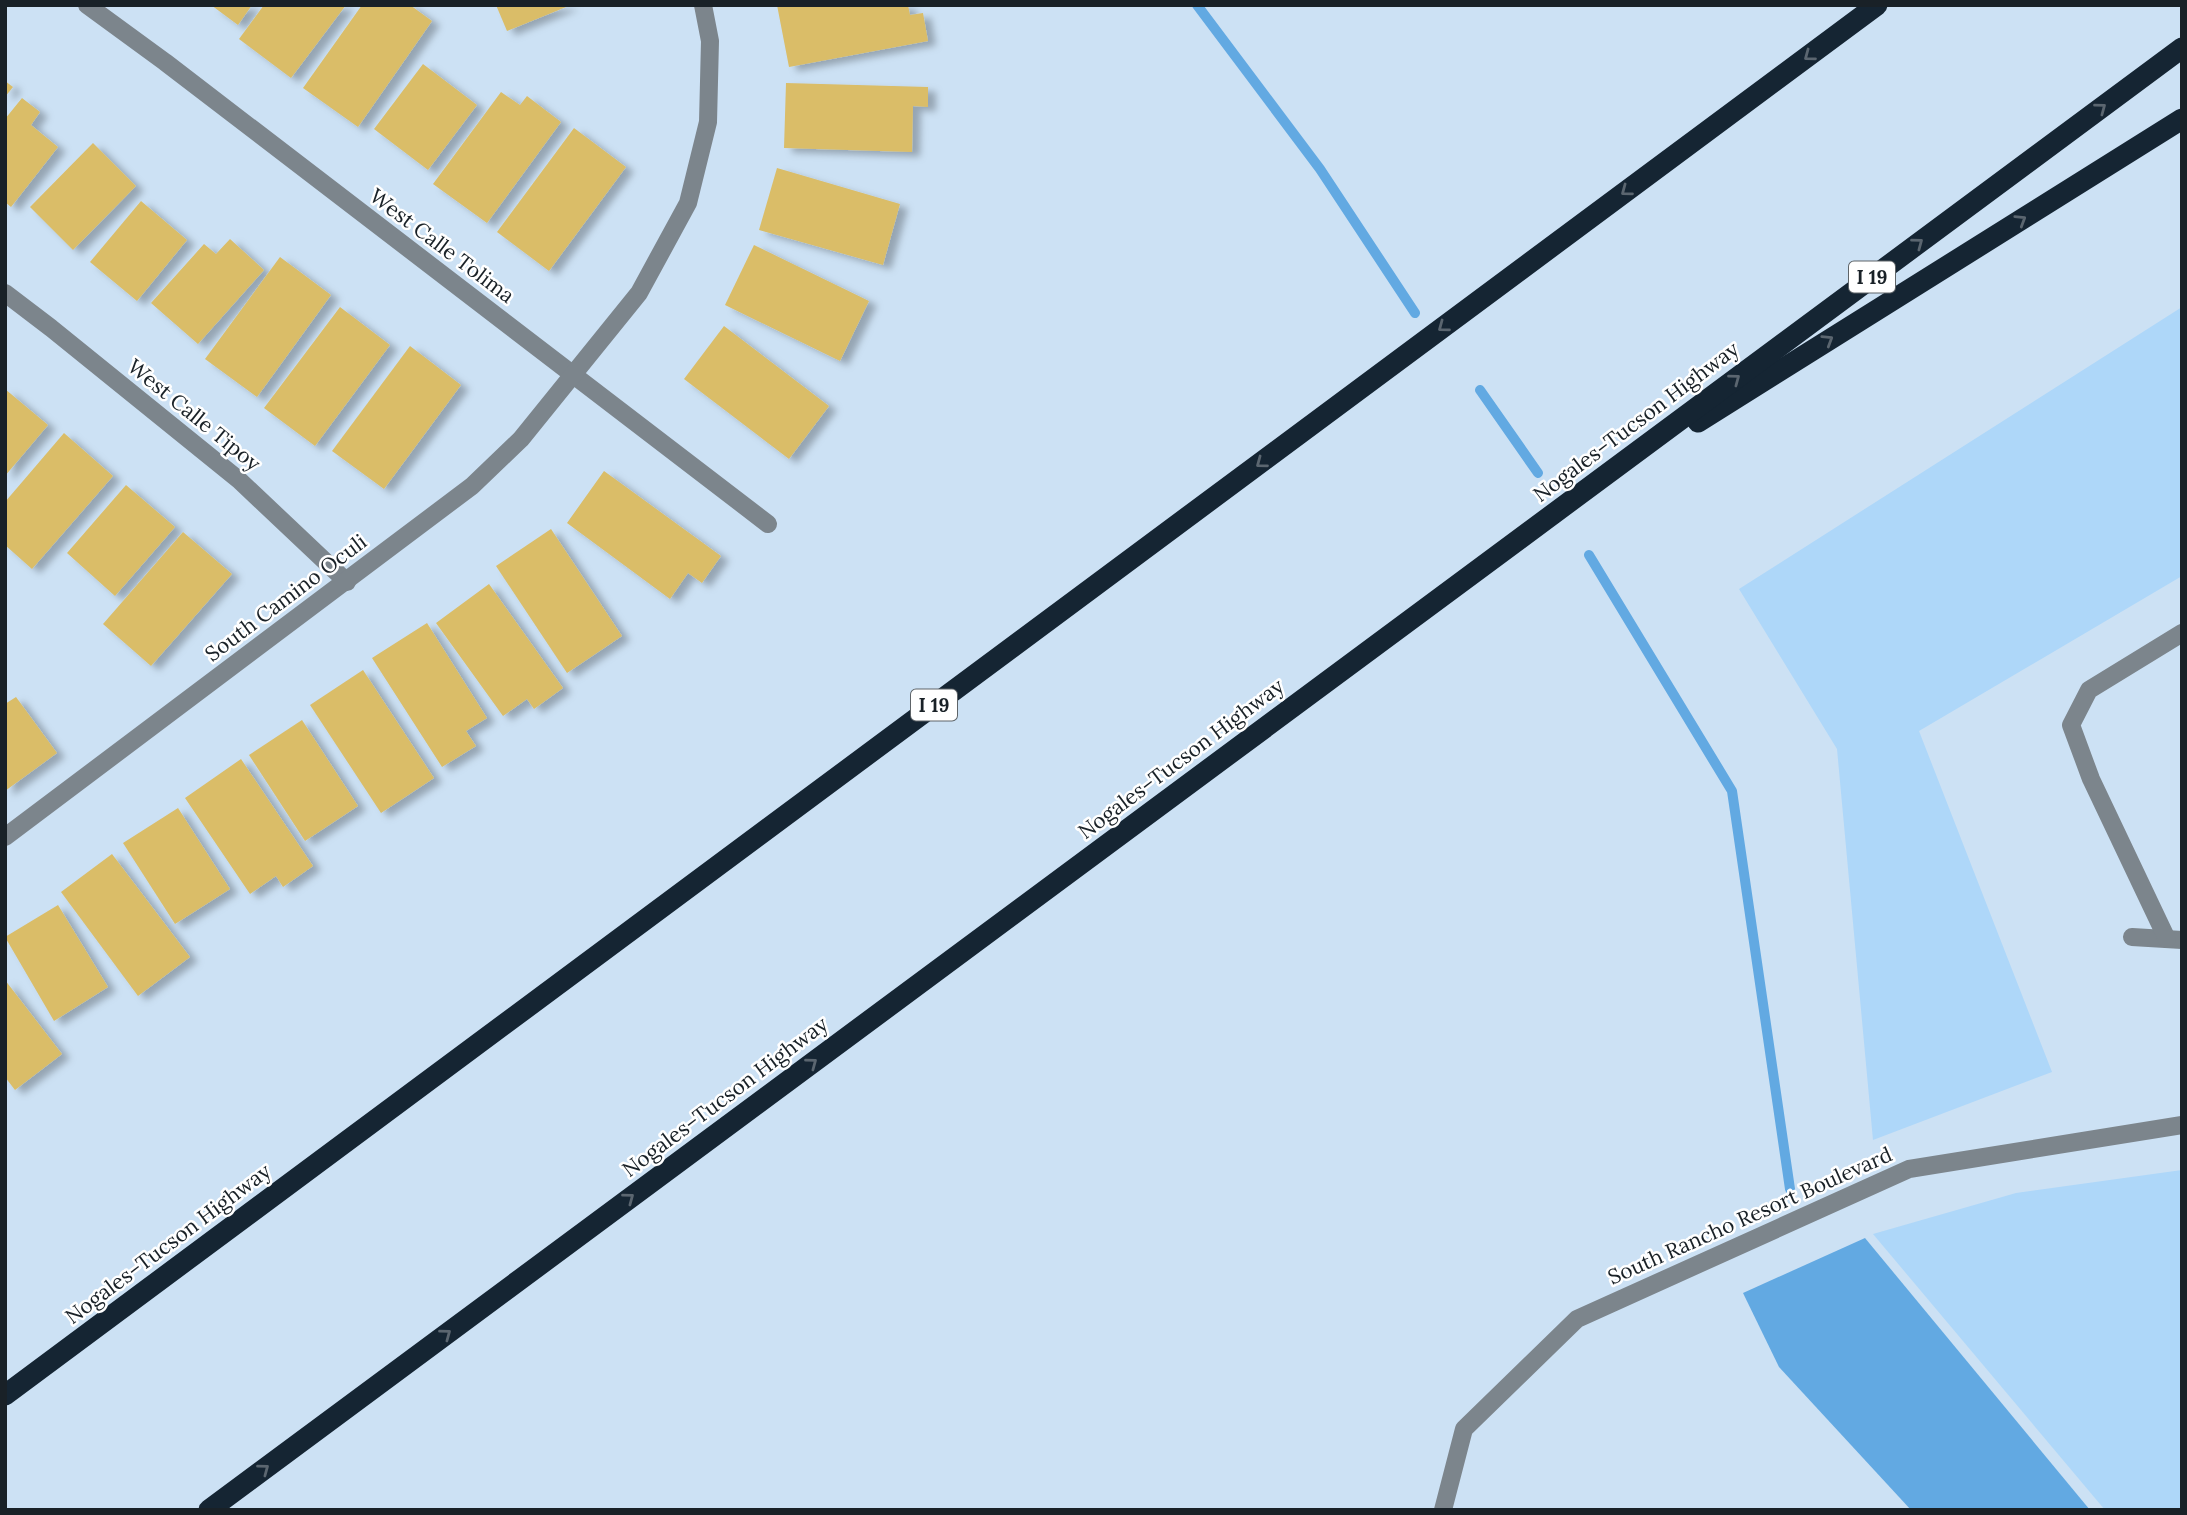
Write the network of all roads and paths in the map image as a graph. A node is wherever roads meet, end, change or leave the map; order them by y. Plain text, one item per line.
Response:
1 (87, 5) edge
2 (703, 5) edge
3 (1872, 9) edge
4 (2182, 48) edge
5 (2182, 119) edge
6 (5, 293) edge
7 (573, 375) junction
8 (1562, 507) junction
9 (768, 524) dead end
10 (347, 582) junction
11 (2182, 633) edge
12 (5, 836) edge
13 (2132, 937) dead end
14 (2174, 939) edge
15 (2182, 1125) edge
16 (5, 1395) edge
17 (209, 1510) edge
18 (1443, 1510) edge

1 - 7 street, West Calle Tolima
2 - 7 street, South Camino Oculi
3 -> 16 highway, Nogales–Tucson Highway / I 19
8 -> 4 highway, Nogales–Tucson Highway / I 19
8 -> 5 highway
6 - 10 street, West Calle Tipoy
7 - 9 street, West Calle Tolima
7 - 10 street, South Camino Oculi
17 -> 8 highway, Nogales–Tucson Highway / I 19
10 - 12 street, South Camino Oculi
11 - 14 street
13 - 14 street
15 - 18 street, South Rancho Resort Boulevard

